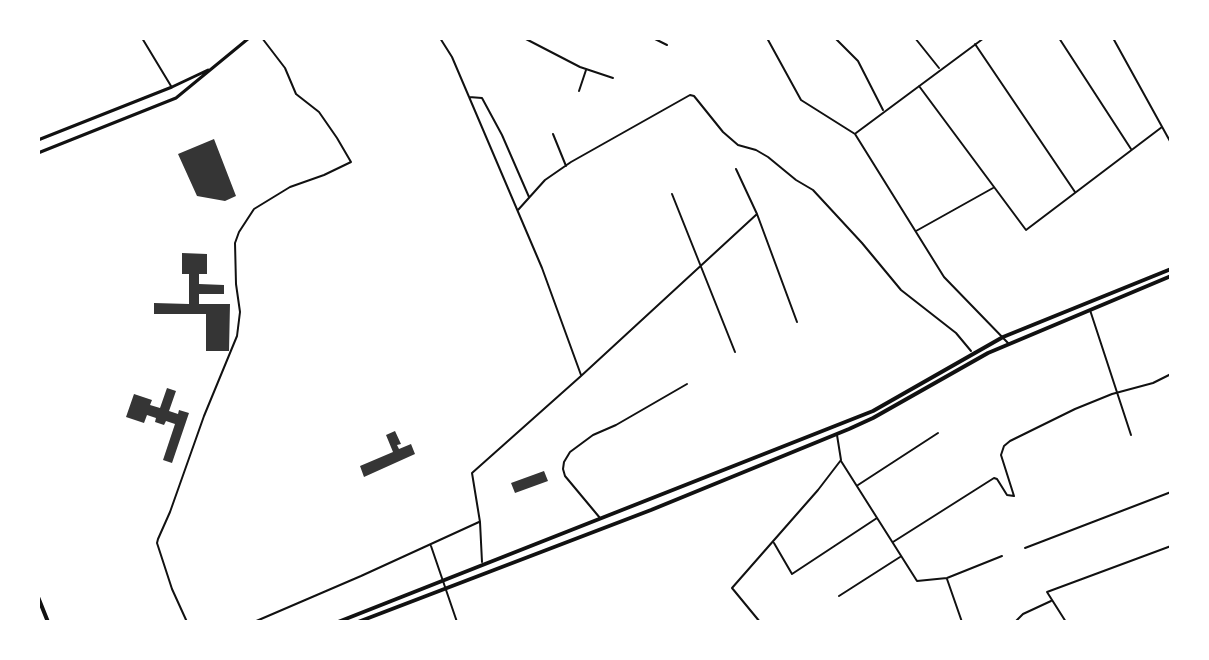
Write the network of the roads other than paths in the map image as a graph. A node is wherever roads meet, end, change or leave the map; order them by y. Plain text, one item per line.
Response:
1 (142, 38) edge
2 (249, 38) edge
3 (262, 38) edge
4 (440, 38) edge
5 (524, 38) edge
6 (653, 38) edge
7 (767, 38) edge
8 (835, 38) edge
9 (915, 38) edge
10 (984, 38) edge
11 (1059, 38) edge
12 (1113, 38) edge
13 (975, 44) junction
14 (667, 45) dead end
15 (215, 67) junction
16 (586, 69) junction
17 (940, 70) junction
18 (613, 78) dead end
19 (919, 86) junction
20 (172, 87) junction
21 (579, 91) dead end
22 (469, 97) junction
23 (884, 111) junction
24 (1162, 127) junction
25 (553, 134) dead end
26 (855, 134) junction
27 (38, 140) edge
28 (1171, 143) edge
29 (1131, 150) junction
30 (38, 153) edge
31 (566, 166) junction
32 (736, 169) dead end
33 (994, 187) junction
34 (1075, 193) junction
35 (672, 194) dead end
36 (530, 198) junction
37 (518, 210) junction
38 (757, 214) junction
39 (916, 231) junction
40 (700, 266) junction
41 (1171, 269) edge
42 (1171, 276) edge
43 (1090, 309) junction
44 (797, 322) dead end
45 (1003, 337) junction
46 (1008, 344) junction
47 (735, 352) dead end
48 (973, 354) junction
49 (1171, 374) edge
50 (581, 376) junction
51 (687, 384) dead end
52 (1116, 393) junction
53 (938, 433) dead end
54 (837, 434) junction
55 (1131, 435) dead end
56 (841, 460) junction
57 (857, 486) junction
58 (1171, 492) edge
59 (877, 518) junction
60 (600, 519) junction
61 (480, 522) junction
62 (773, 542) junction
63 (893, 542) junction
64 (430, 545) junction
65 (1171, 546) edge
66 (1025, 548) dead end
67 (901, 556) junction
68 (1002, 556) dead end
69 (483, 564) junction
70 (947, 578) junction
71 (442, 580) junction
72 (445, 587) junction
73 (839, 596) dead end
74 (38, 597) edge
75 (1052, 601) junction
76 (47, 621) edge
77 (40, 622) edge
78 (187, 622) edge
79 (254, 622) edge
80 (338, 622) edge
81 (358, 622) edge
82 (457, 622) edge
83 (760, 622) edge
84 (962, 622) edge
85 (1015, 622) edge
86 (1066, 622) edge

1 - 20 street
2 - 15 street
3 - 78 street
4 - 22 street
5 - 16 street
6 - 14 street
7 - 26 street
8 - 23 street
9 - 17 street
10 - 13 street
11 - 29 street
12 - 24 street
13 - 17 street
13 - 34 street
15 - 20 street
15 - 30 street
16 - 18 street
16 - 21 street
17 - 19 street
19 - 23 street
19 - 33 street
20 - 27 street
22 - 36 street
22 - 37 street
23 - 26 street
24 - 28 street
24 - 29 street
25 - 31 street
26 - 39 street
29 - 34 street
31 - 36 street
31 - 48 street
32 - 38 street
33 - 34 street
33 - 39 street
35 - 40 street
36 - 37 street
37 - 50 street
38 - 40 street
38 - 44 street
39 - 45 street
40 - 47 street
40 - 50 street
41 - 45 main road
42 - 43 main road
43 - 46 main road
43 - 52 street
45 - 46 street
45 - 48 main road
46 - 54 main road
48 - 60 main road
49 - 52 street
50 - 61 street
51 - 60 street
52 - 55 street
52 - 63 street
53 - 57 street
54 - 56 street
54 - 72 main road
56 - 57 street
56 - 62 street
57 - 59 street
58 - 66 street
59 - 62 street
59 - 63 street
60 - 69 main road
61 - 64 street
61 - 69 street
62 - 83 street
63 - 67 street
64 - 71 street
64 - 79 street
65 - 75 street
67 - 70 street
67 - 73 street
68 - 70 street
69 - 71 main road
70 - 84 street
71 - 72 street
71 - 80 main road
72 - 81 main road
72 - 82 street
74 - 76 main road
75 - 85 street
75 - 86 street
76 - 77 main road

